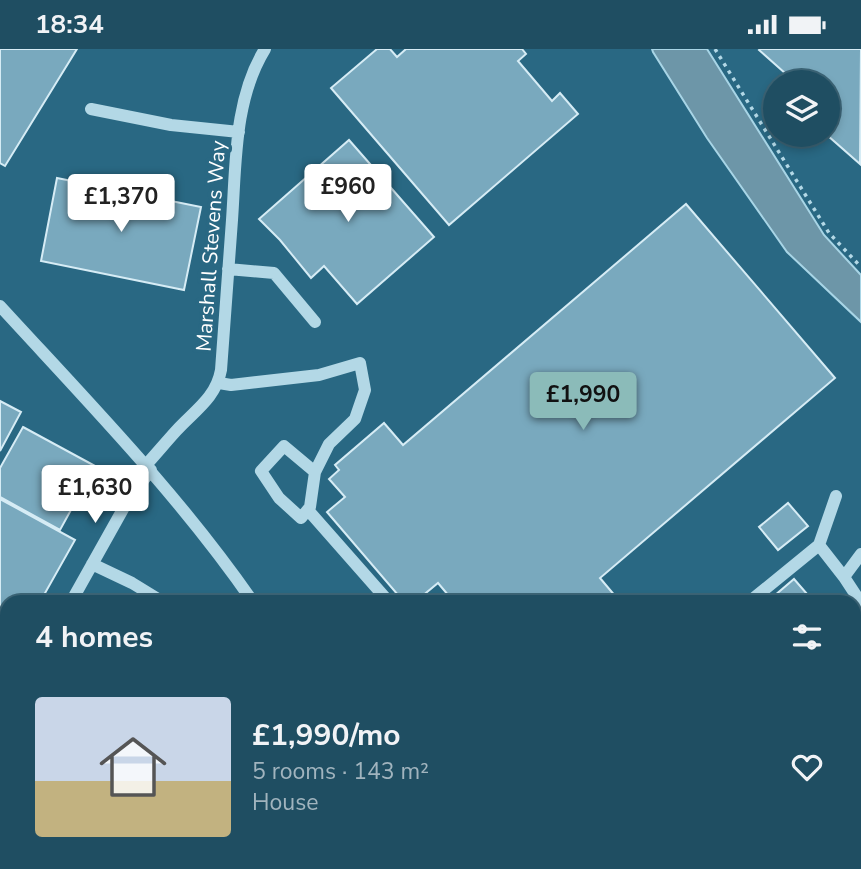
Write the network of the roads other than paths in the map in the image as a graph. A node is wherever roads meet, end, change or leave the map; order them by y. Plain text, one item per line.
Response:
1 (265, 49) edge
2 (91, 109) dead end
3 (239, 132) junction
4 (229, 269) junction
5 (0, 306) edge
6 (315, 322) dead end
7 (219, 383) junction
8 (149, 468) junction
9 (315, 472) junction
10 (836, 496) dead end
11 (308, 510) junction
12 (819, 545) junction
13 (861, 554) edge
14 (92, 564) junction
15 (844, 577) junction
16 (75, 595) edge
17 (152, 595) edge
18 (248, 595) edge
19 (383, 595) edge
20 (758, 595) edge
21 (856, 595) edge

1 - 3 street, Marshall Stevens Way
2 - 3 street
3 - 4 street, Marshall Stevens Way
4 - 6 street
4 - 7 street, Marshall Stevens Way
5 - 8 street
7 - 8 street, Marshall Stevens Way
7 - 9 street
8 - 14 street, Marshall Stevens Way
8 - 18 street
9 - 11 street
9 - 11 street
10 - 12 street
11 - 19 street
12 - 15 street
12 - 20 street
13 - 15 street
14 - 16 street, Marshall Stevens Way
14 - 17 street
15 - 21 street

